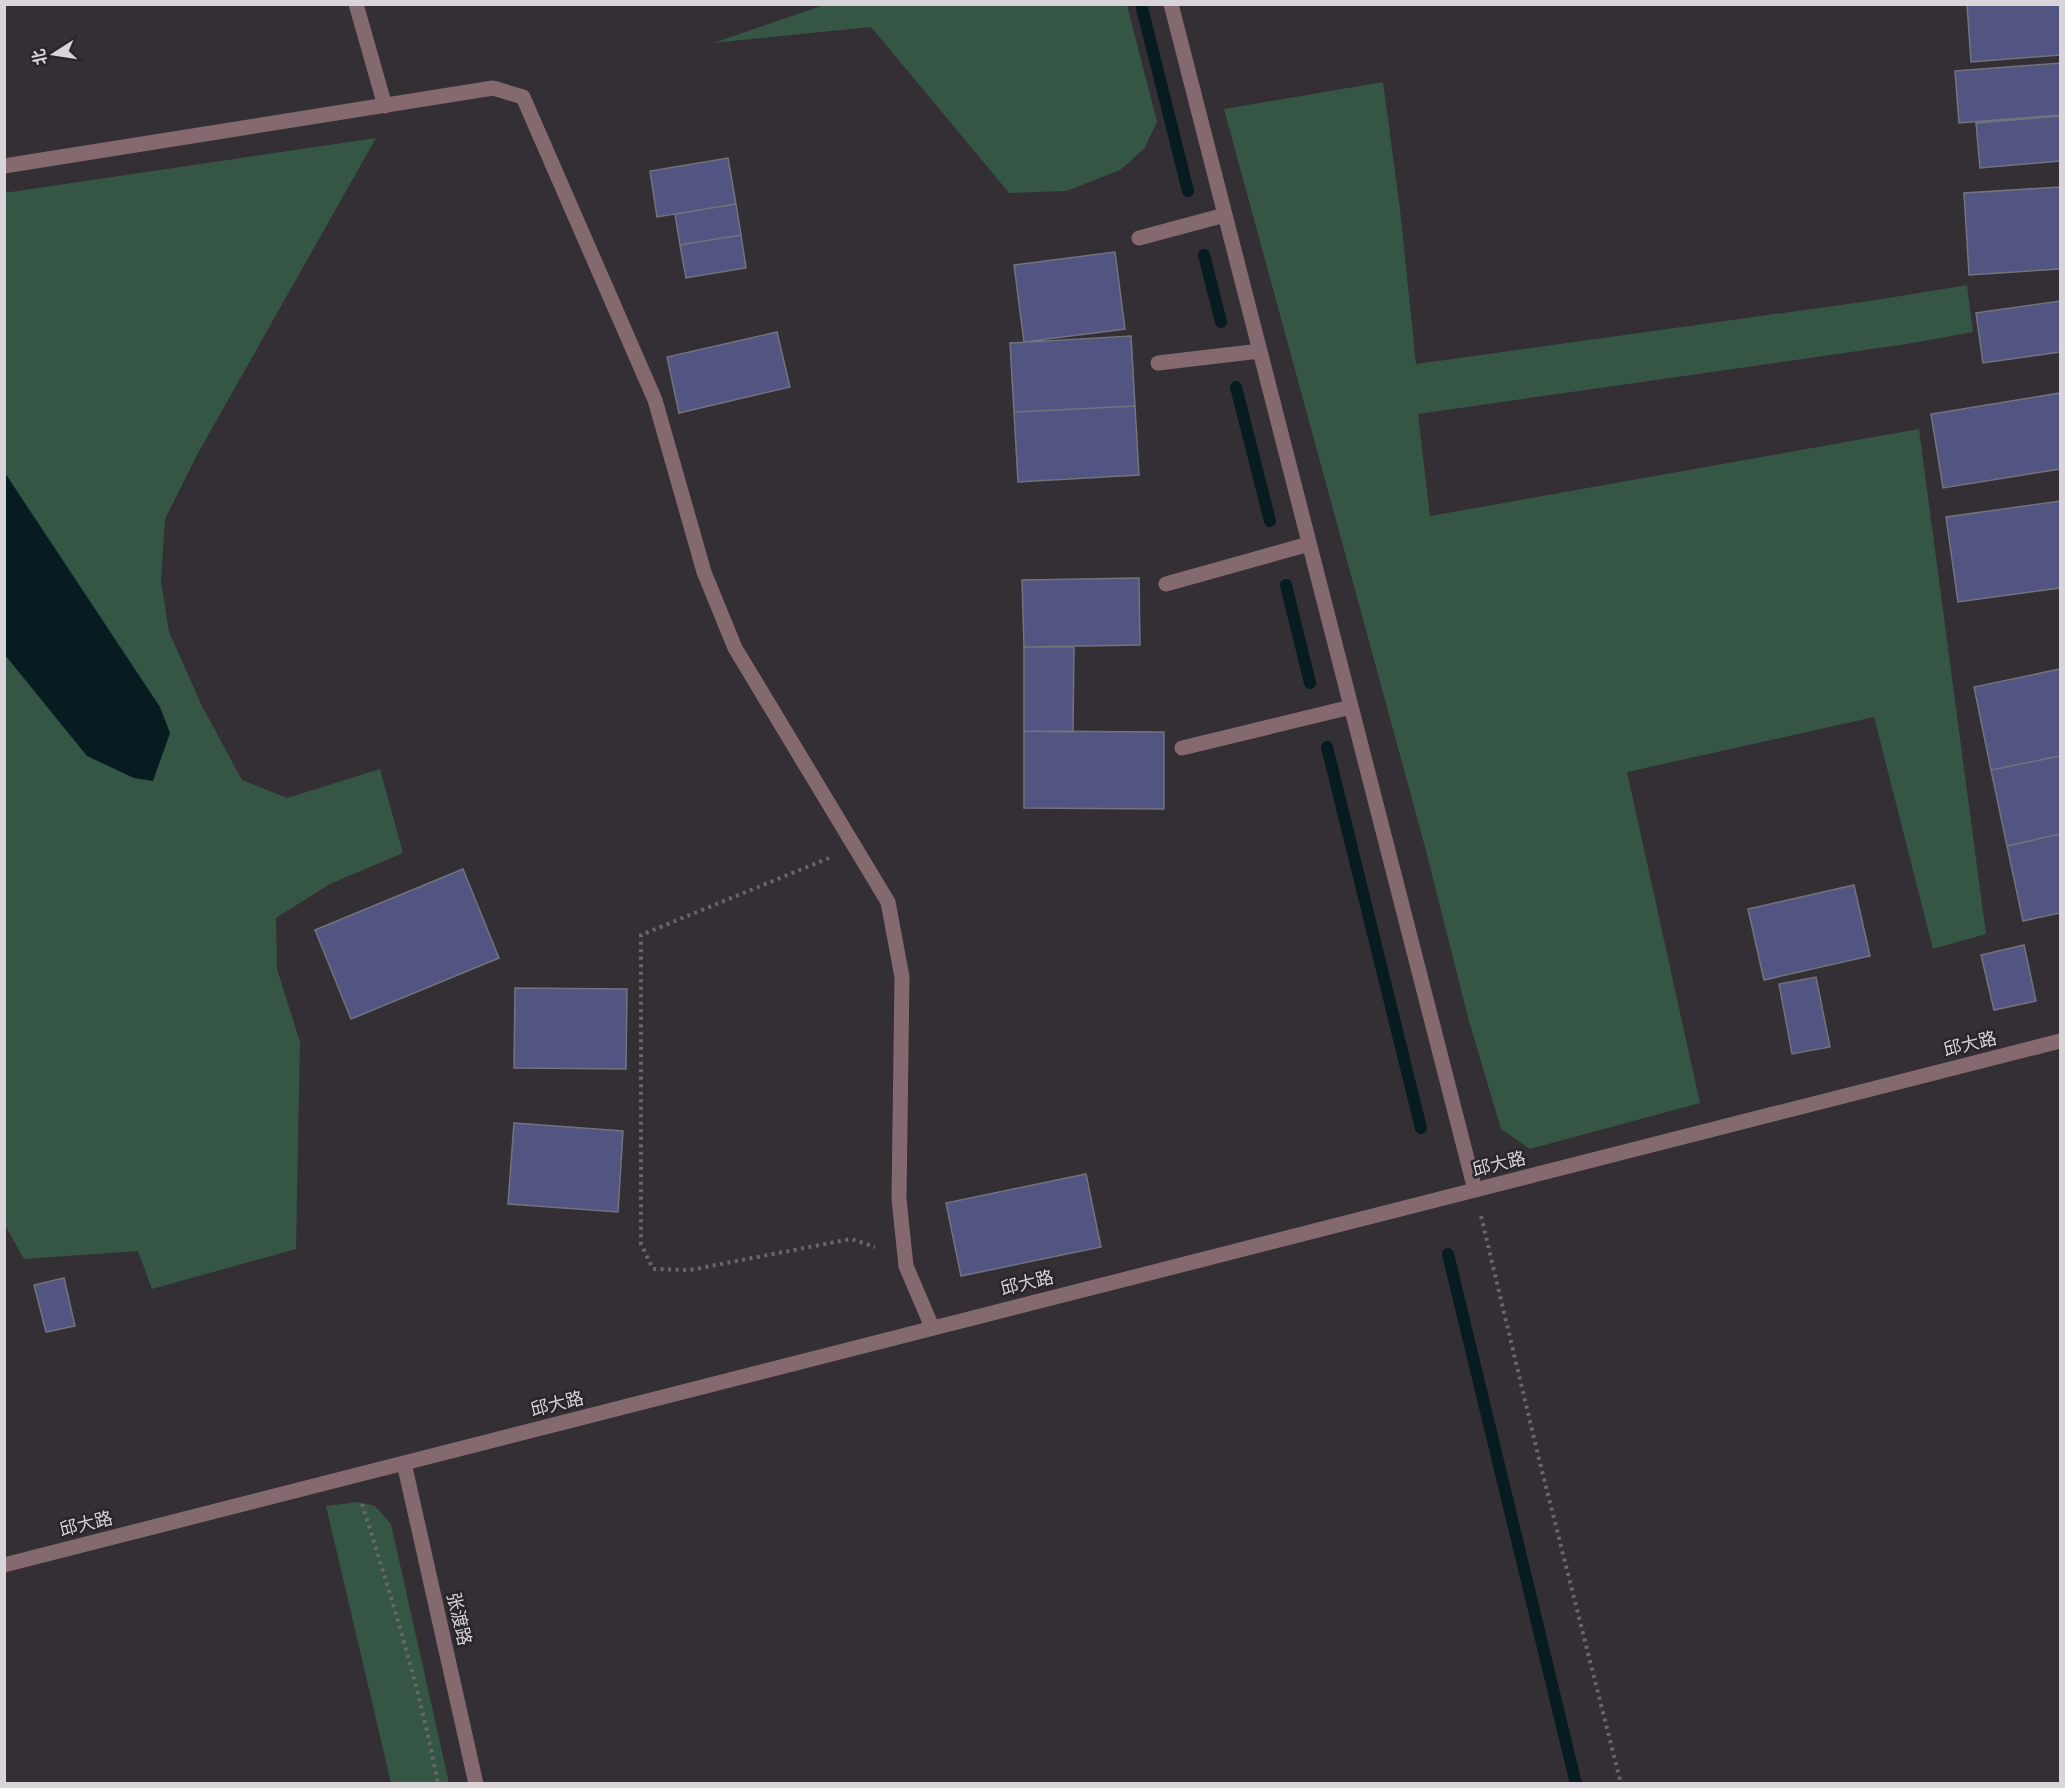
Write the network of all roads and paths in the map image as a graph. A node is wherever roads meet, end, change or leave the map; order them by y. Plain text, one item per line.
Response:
1 (356, 4) edge
2 (1171, 4) edge
3 (385, 106) junction
4 (4, 166) edge
5 (1225, 215) junction
6 (1139, 238) dead end
7 (1260, 351) junction
8 (1158, 363) dead end
9 (1310, 544) junction
10 (1166, 584) dead end
11 (1351, 707) junction
12 (1182, 748) dead end
13 (855, 848) junction
14 (2061, 1041) edge
15 (1475, 1190) junction
16 (906, 1266) junction
17 (932, 1327) junction
18 (404, 1463) junction
19 (354, 1476) junction
20 (4, 1565) edge
21 (438, 1784) edge
22 (476, 1784) edge
23 (1621, 1784) edge

1 - 3 street
2 - 5 street
3 - 4 street
3 - 13 street
5 - 6 street
5 - 7 street
7 - 8 street
7 - 9 street
9 - 10 street
9 - 11 street
11 - 12 street
11 - 15 street
13 - 16 street
13 - 16 path
14 - 15 street, 邱大路
15 - 17 street, 邱大路
15 - 23 path
16 - 17 street
17 - 18 street, 邱大路
18 - 19 street, 邱大路
18 - 22 street, 张渡路
19 - 20 street, 邱大路
19 - 21 path

